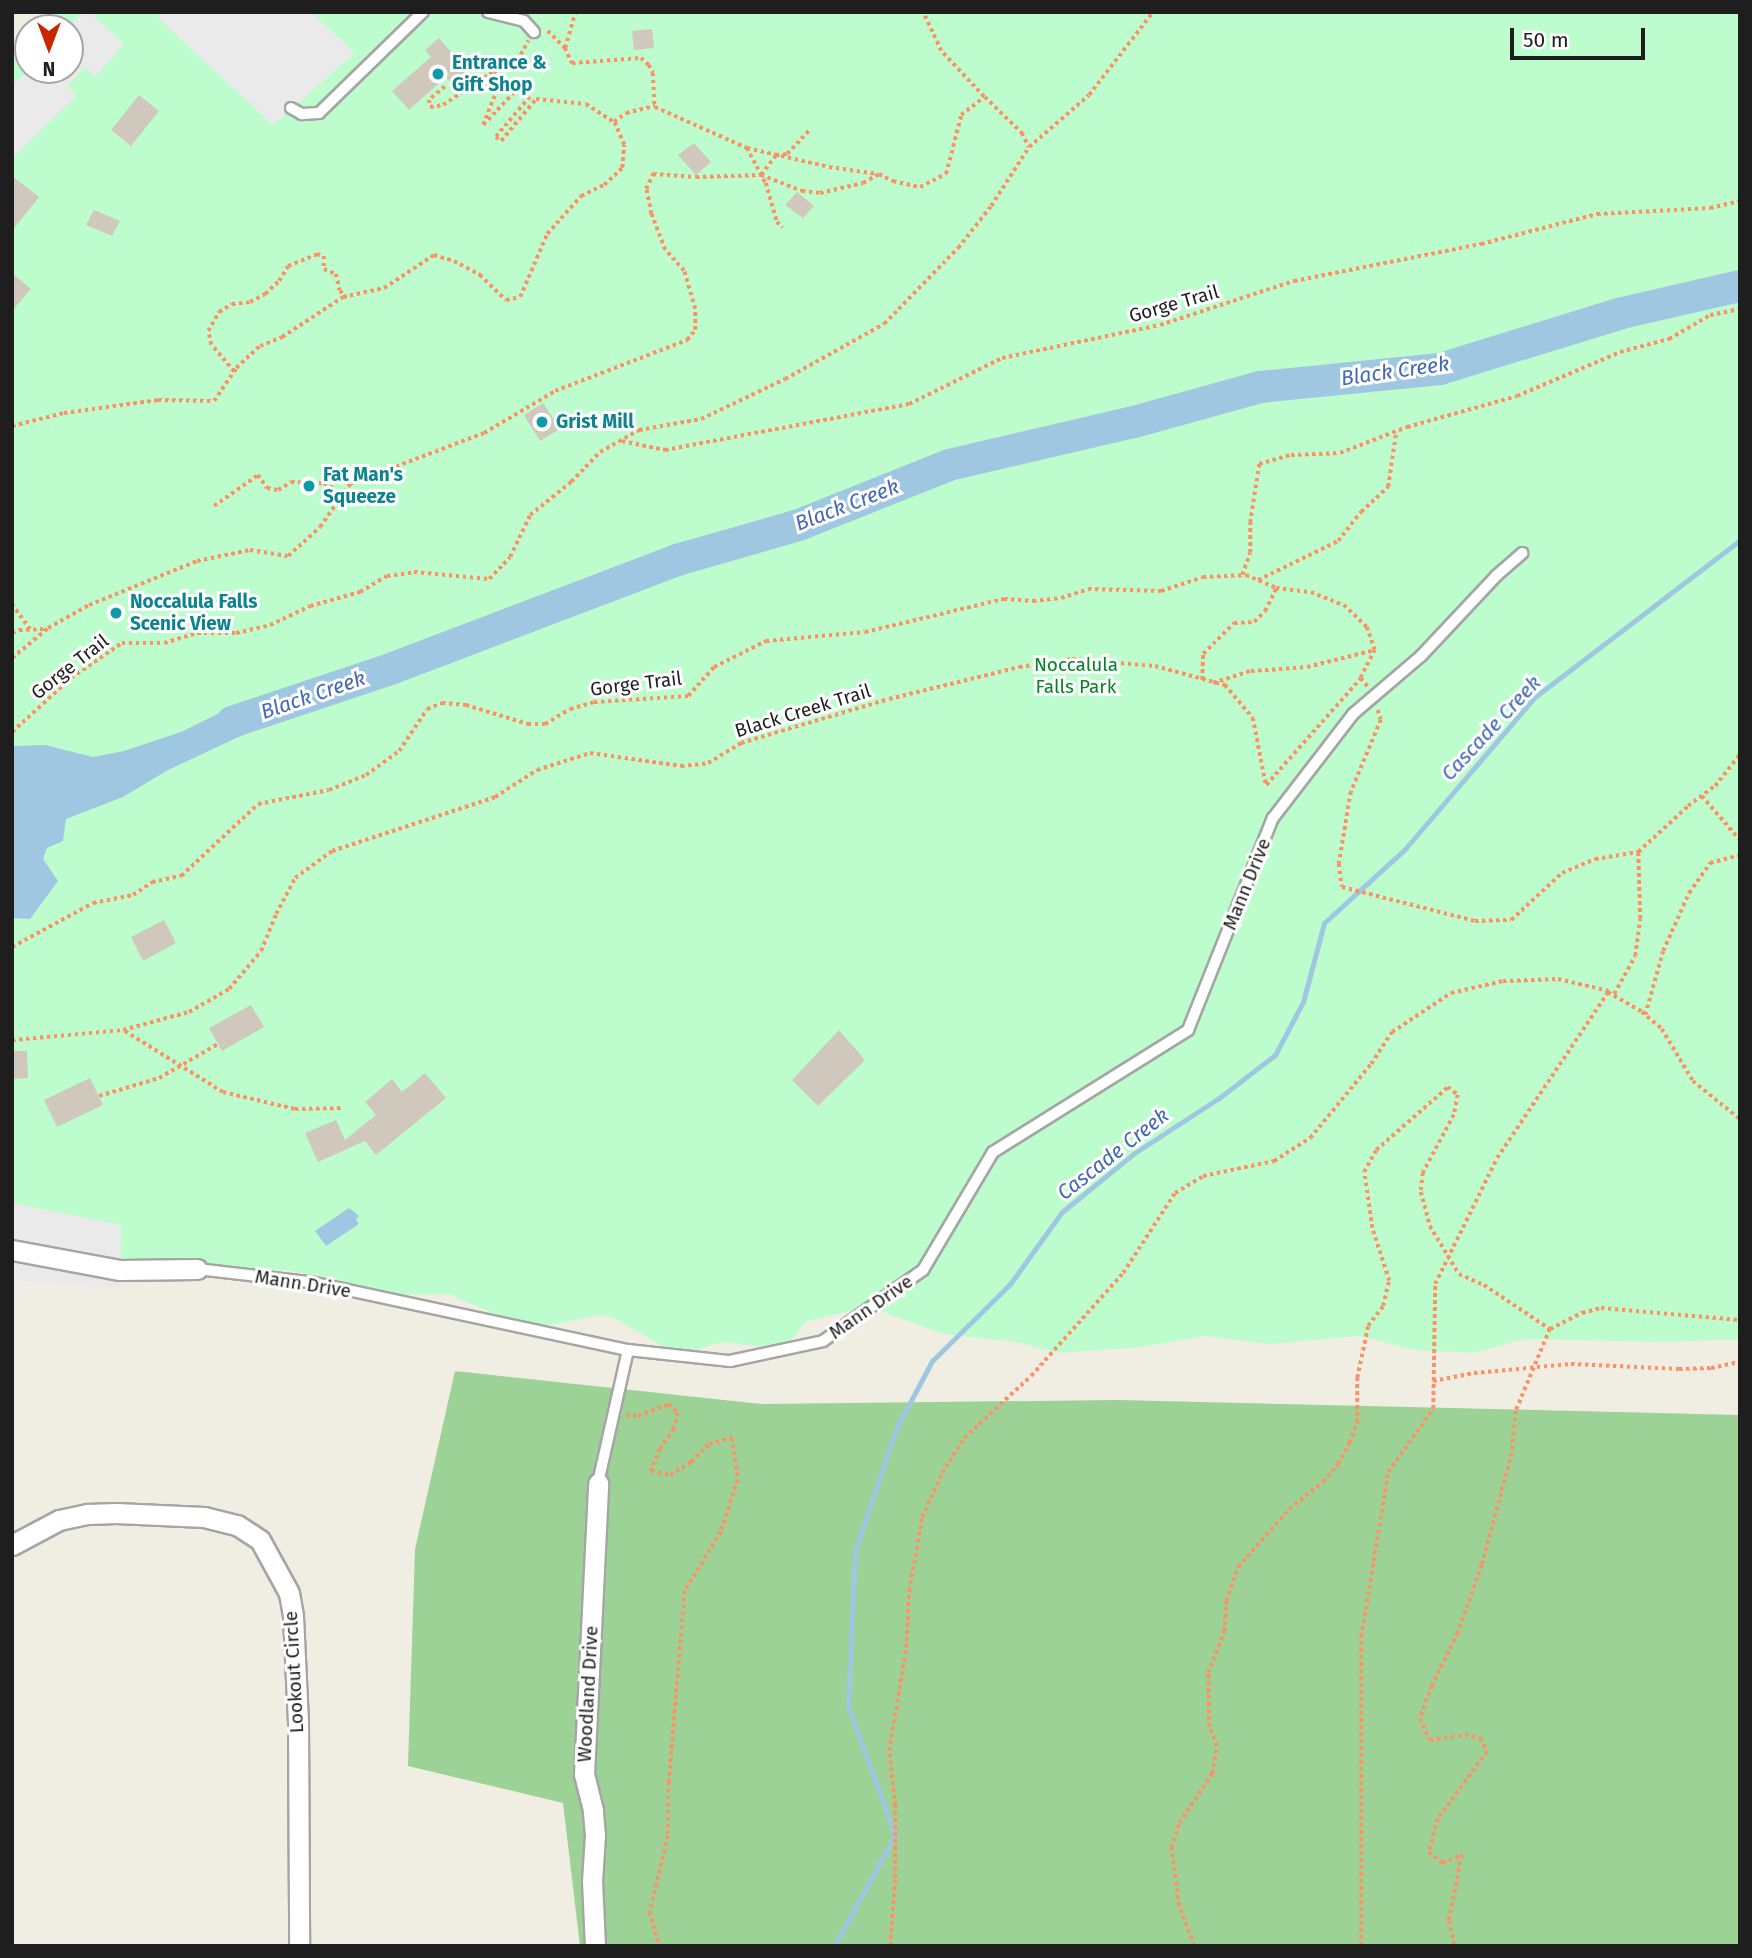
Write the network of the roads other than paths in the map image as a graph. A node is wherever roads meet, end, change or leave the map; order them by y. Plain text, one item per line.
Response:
1 (423, 12) edge
2 (488, 12) edge
3 (534, 32) road end
4 (291, 108) dead end
5 (1522, 553) dead end
6 (12, 1250) edge
7 (197, 1269) joint
8 (628, 1350) junction
9 (598, 1483) joint
10 (12, 1545) edge
11 (299, 1946) edge
12 (595, 1946) edge

1 - 4 lane
2 - 3 lane
5 - 8 lane, Mann Drive
6 - 7 street, Mann Drive
7 - 8 lane, Mann Drive
8 - 9 lane
9 - 12 street, Woodland Drive
10 - 11 street, Lookout Circle

